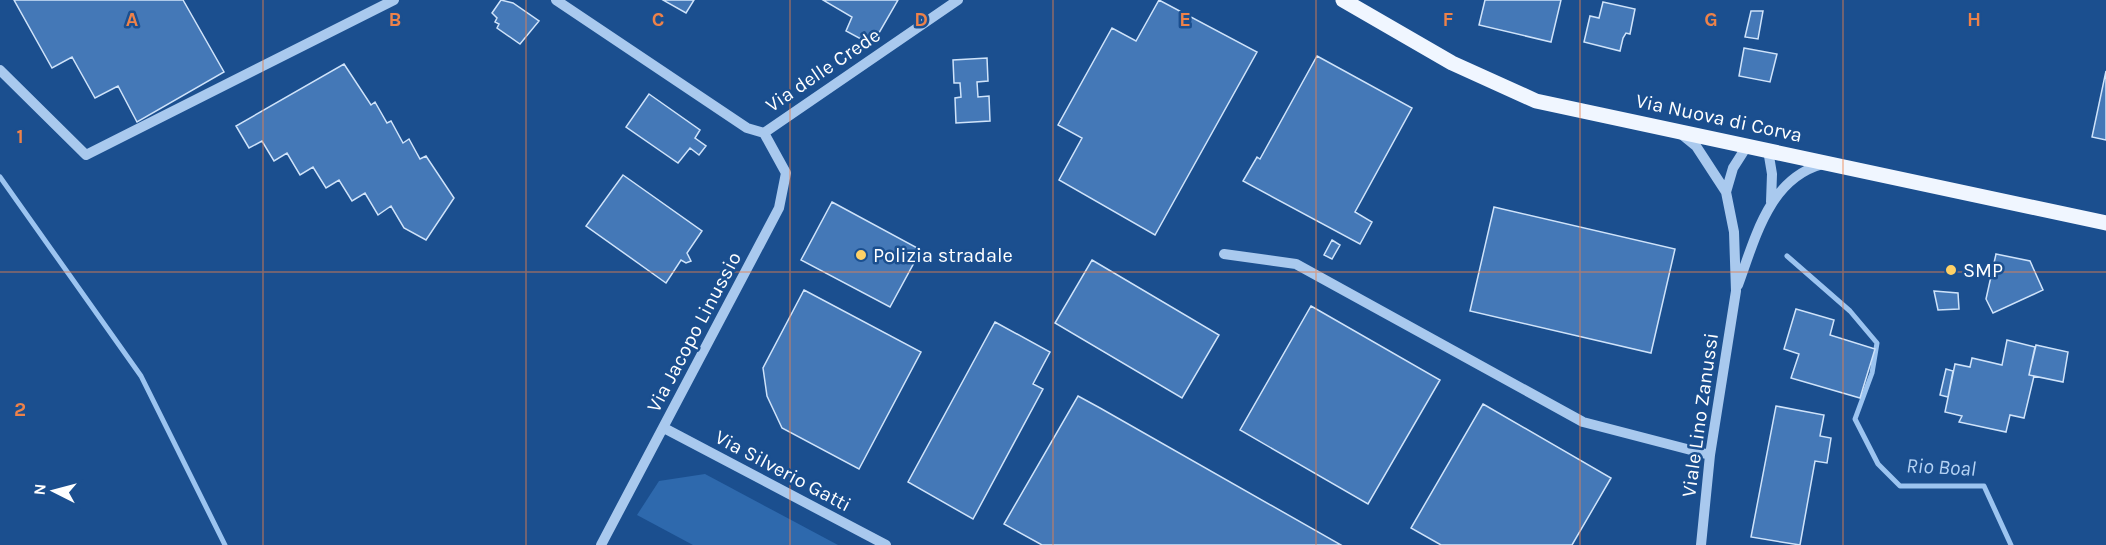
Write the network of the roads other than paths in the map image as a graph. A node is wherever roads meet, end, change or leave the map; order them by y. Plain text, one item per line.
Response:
1 (394, 0) edge
2 (958, 0) edge
3 (1343, 0) edge
4 (559, 1) edge
5 (0, 70) edge
6 (1678, 131) junction
7 (764, 133) junction
8 (1747, 146) junction
9 (1768, 150) junction
10 (1828, 162) junction
11 (1726, 192) junction
12 (1771, 203) junction
13 (2106, 224) edge
14 (1224, 254) dead end
15 (1736, 291) junction
16 (664, 428) junction
17 (1710, 455) junction
18 (601, 545) edge
19 (886, 545) edge
20 (1701, 545) edge

1 - 5 street
2 - 7 street, Via delle Crede
3 - 6 main road, Via Nuova di Corva
4 - 7 street, Via delle Crede
6 - 8 main road, Via Nuova di Corva
6 - 11 street, Viale Lino Zanussi
7 - 16 street, Via Jacopo Linussio
8 - 9 main road, Via Nuova di Corva
8 - 11 street
9 - 10 main road, Via Nuova di Corva
9 - 12 street, Viale Lino Zanussi
10 - 12 street, Viale Lino Zanussi
10 - 13 main road, Via Nuova di Corva
11 - 15 street, Viale Lino Zanussi
12 - 15 street, Viale Lino Zanussi
14 - 17 street
15 - 17 street, Viale Lino Zanussi
16 - 18 street, Via Jacopo Linussio
16 - 19 street, Via Silverio Gatti
17 - 20 street, Viale Lino Zanussi

